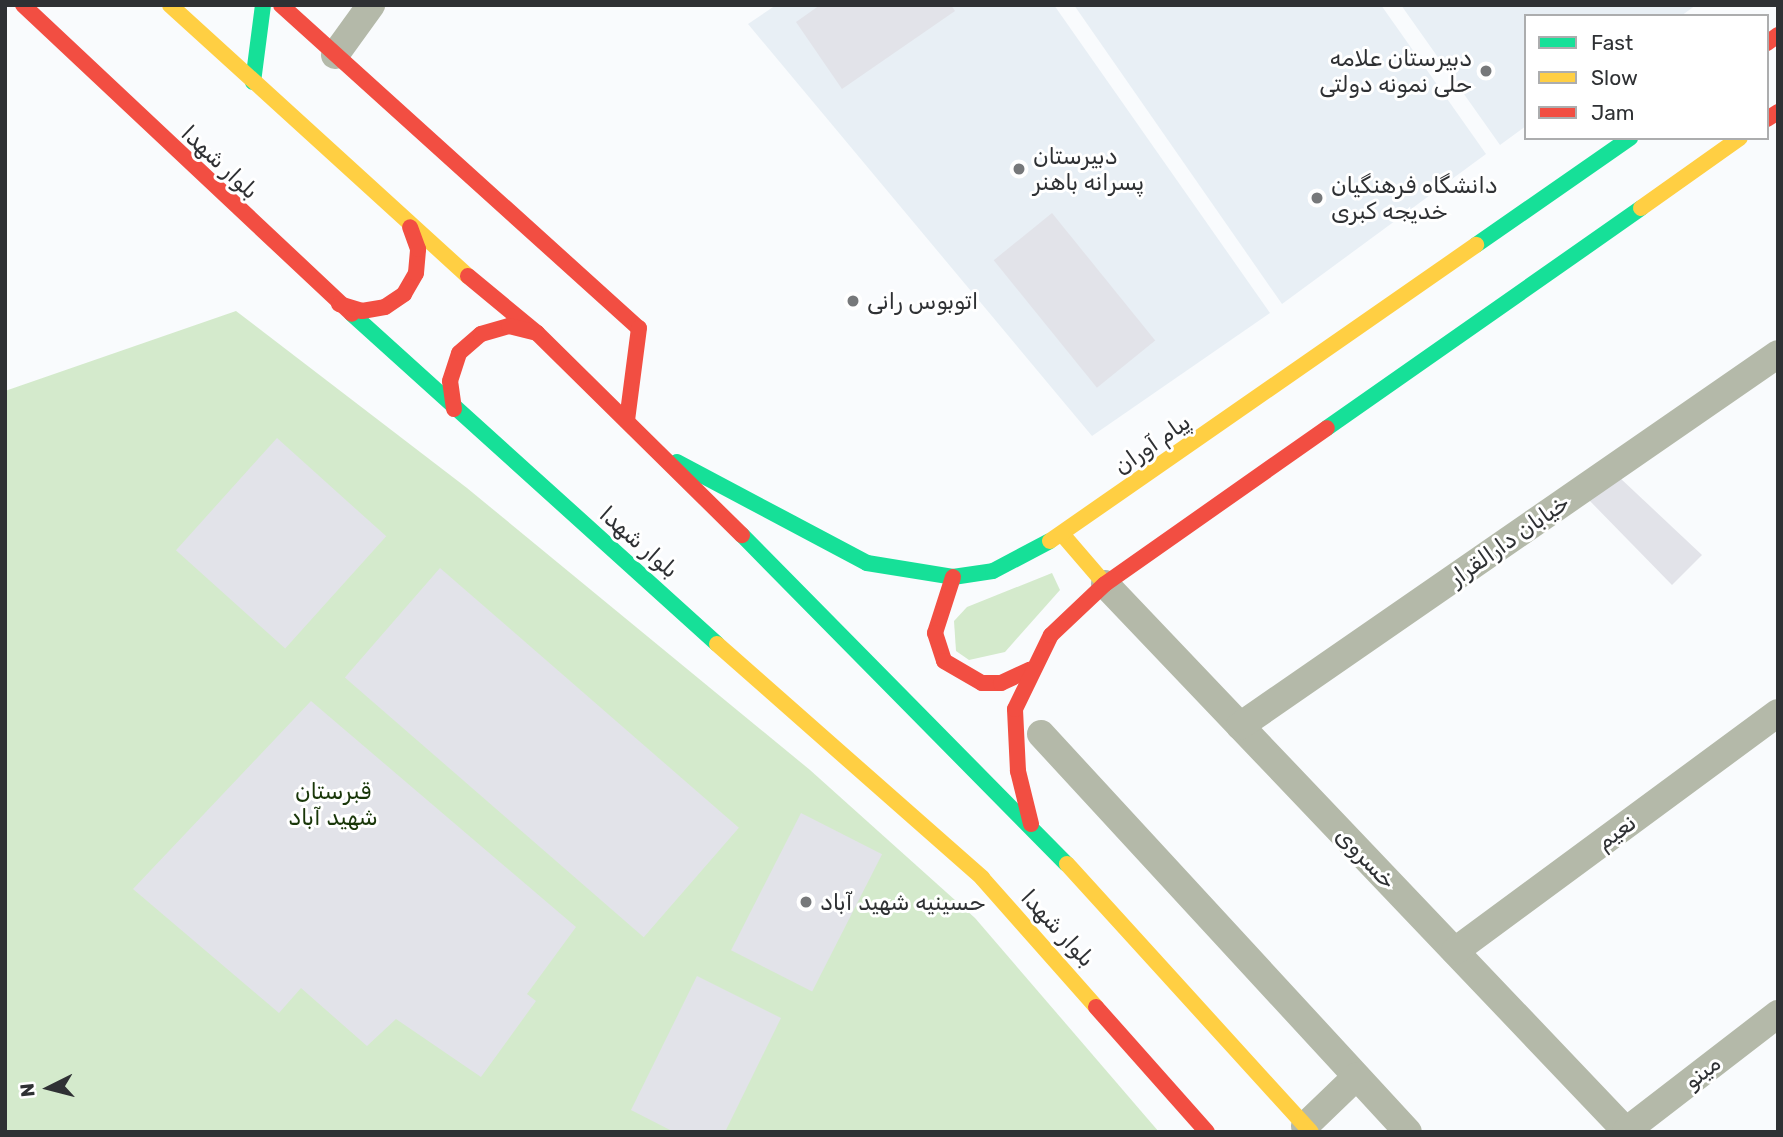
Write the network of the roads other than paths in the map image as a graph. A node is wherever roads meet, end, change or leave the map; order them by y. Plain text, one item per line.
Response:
1 (23, 5) edge
2 (170, 5) edge
3 (263, 5) edge
4 (281, 5) edge
5 (371, 5) edge
6 (335, 55) junction
7 (253, 82) junction
8 (1627, 140) edge
9 (1737, 140) edge
10 (410, 227) junction
11 (339, 304) junction
12 (537, 332) junction
13 (1778, 354) edge
14 (454, 409) junction
15 (627, 421) junction
16 (660, 453) junction
17 (1062, 534) junction
18 (953, 577) junction
19 (1105, 584) junction
20 (1029, 670) junction
21 (1778, 713) edge
22 (1240, 726) junction
23 (1041, 734) dead end
24 (1031, 824) junction
25 (1455, 951) junction
26 (1778, 1014) edge
27 (1356, 1077) junction
28 (1308, 1129) edge
29 (1207, 1132) edge
30 (1408, 1132) edge
31 (1627, 1132) edge

1 - 11 main road, بلوار شهدا
2 - 7 main road
3 - 7 main road
4 - 6 main road
5 - 6 street
6 - 15 main road
7 - 10 main road
8 - 17 main road, پیام آوران
9 - 19 main road
10 - 11 main road
10 - 12 main road
11 - 14 main road, بلوار شهدا
12 - 14 main road
12 - 15 main road
13 - 22 street, خیابان دارالقرار
14 - 29 main road, بلوار شهدا
15 - 16 main road
16 - 18 main road, پیام آوران
16 - 24 main road
17 - 18 main road, پیام آوران
17 - 19 main road
18 - 20 main road
19 - 20 main road
19 - 22 street, خسروی
20 - 24 main road
21 - 25 street, نعیم
22 - 25 street, خسروی
23 - 27 street
24 - 28 main road
25 - 31 street, خسروی
26 - 31 street, مینو
27 - 28 street
27 - 30 street

